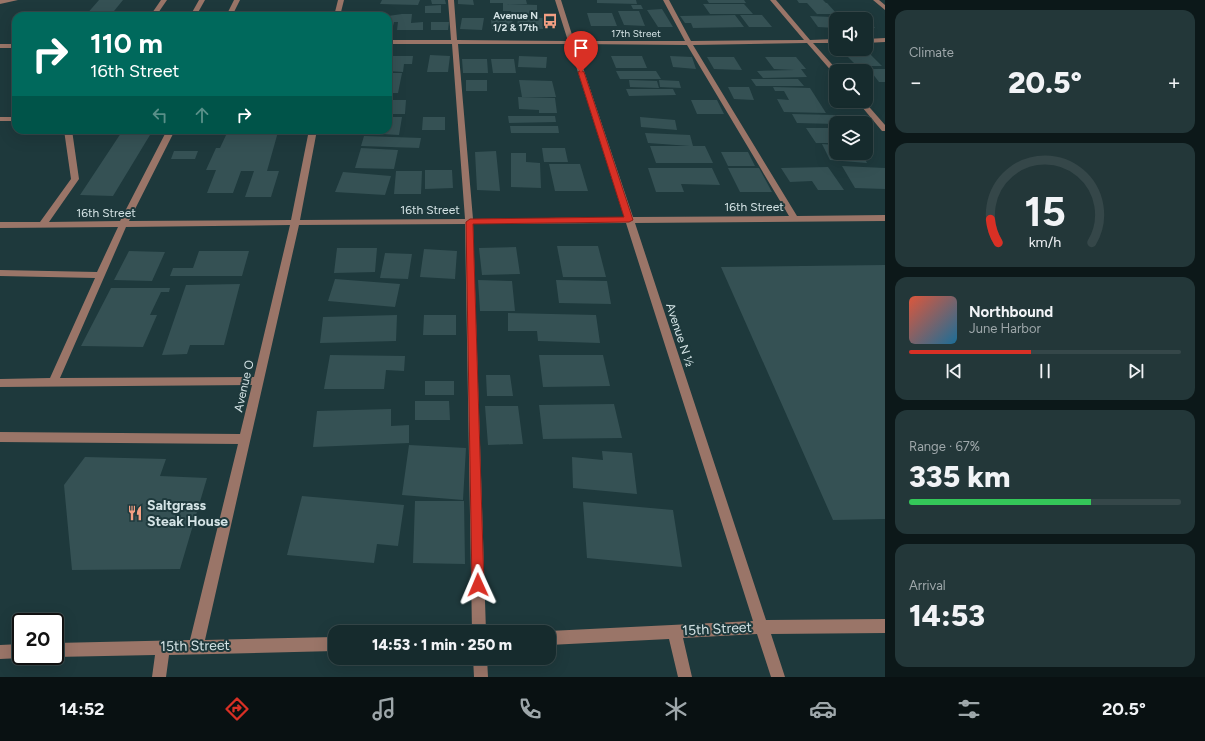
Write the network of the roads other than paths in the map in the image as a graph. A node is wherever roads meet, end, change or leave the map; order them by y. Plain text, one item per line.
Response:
1 (15, 0) edge
2 (164, 0) edge
3 (202, 0) edge
4 (237, 0) edge
5 (341, 0) edge
6 (451, 0) edge
7 (558, 0) edge
8 (666, 0) edge
9 (773, 0) edge
10 (876, 0) edge
11 (0, 2) edge
12 (885, 8) edge
13 (156, 12) edge
14 (195, 12) edge
15 (231, 12) edge
16 (338, 12) edge
17 (885, 40) edge
18 (809, 41) junction
19 (829, 41) edge
20 (873, 41) edge
21 (392, 42) edge
22 (453, 42) junction
23 (572, 42) junction
24 (689, 43) junction
25 (0, 46) edge
26 (12, 46) edge
27 (829, 65) edge
28 (866, 108) edge
29 (0, 119) edge
30 (12, 119) edge
31 (885, 129) edge
32 (69, 134) edge
33 (169, 134) edge
34 (312, 134) edge
35 (795, 218) junction
36 (885, 218) edge
37 (629, 220) junction
38 (470, 222) junction
39 (295, 223) junction
40 (123, 224) junction
41 (0, 225) edge
42 (42, 225) junction
43 (0, 273) edge
44 (101, 275) junction
45 (258, 381) junction
46 (0, 383) edge
47 (53, 383) junction
48 (0, 437) edge
49 (245, 439) junction
50 (479, 625) edge
51 (885, 626) edge
52 (763, 627) junction
53 (674, 631) junction
54 (556, 638) edge
55 (328, 644) edge
56 (196, 646) junction
57 (163, 647) junction
58 (64, 650) edge
59 (0, 652) edge
60 (12, 652) edge
61 (480, 665) edge
62 (159, 677) edge
63 (481, 677) edge
64 (685, 677) edge
65 (778, 677) edge

1 - 11 street
2 - 13 street
3 - 14 street
4 - 15 street
5 - 16 street
6 - 22 street
7 - 23 street, Avenue N ½
8 - 24 street
9 - 18 street
10 - 12 street
17 - 20 street
18 - 19 street, 17th Street
18 - 24 street, 17th Street
18 - 27 street
21 - 22 street, 17th Street
22 - 23 street, 17th Street
22 - 38 street
23 - 24 street, 17th Street
23 - 37 street, Avenue N ½
24 - 35 street
25 - 26 street
28 - 31 street
29 - 30 street
32 - 42 street
33 - 40 street
34 - 39 street, Avenue O
35 - 36 street, 16th Street
35 - 37 street, 16th Street
37 - 38 street, 16th Street
37 - 52 street, Avenue N ½
38 - 39 street, 16th Street
38 - 50 street
39 - 40 street, 16th Street
39 - 45 street, Avenue O
40 - 42 street, 16th Street
40 - 44 street
41 - 42 street, 16th Street
43 - 44 street
44 - 47 street
45 - 47 street
45 - 49 street, Avenue O
46 - 47 street
48 - 49 street
49 - 56 street, Avenue O
51 - 52 street, 15th Street
52 - 53 street, 15th Street
52 - 65 street, Avenue N ½
53 - 54 street, 15th Street
53 - 64 street
55 - 56 street, 15th Street
56 - 57 street, 15th Street
57 - 58 street, 15th Street
57 - 62 street
59 - 60 street
61 - 63 street

